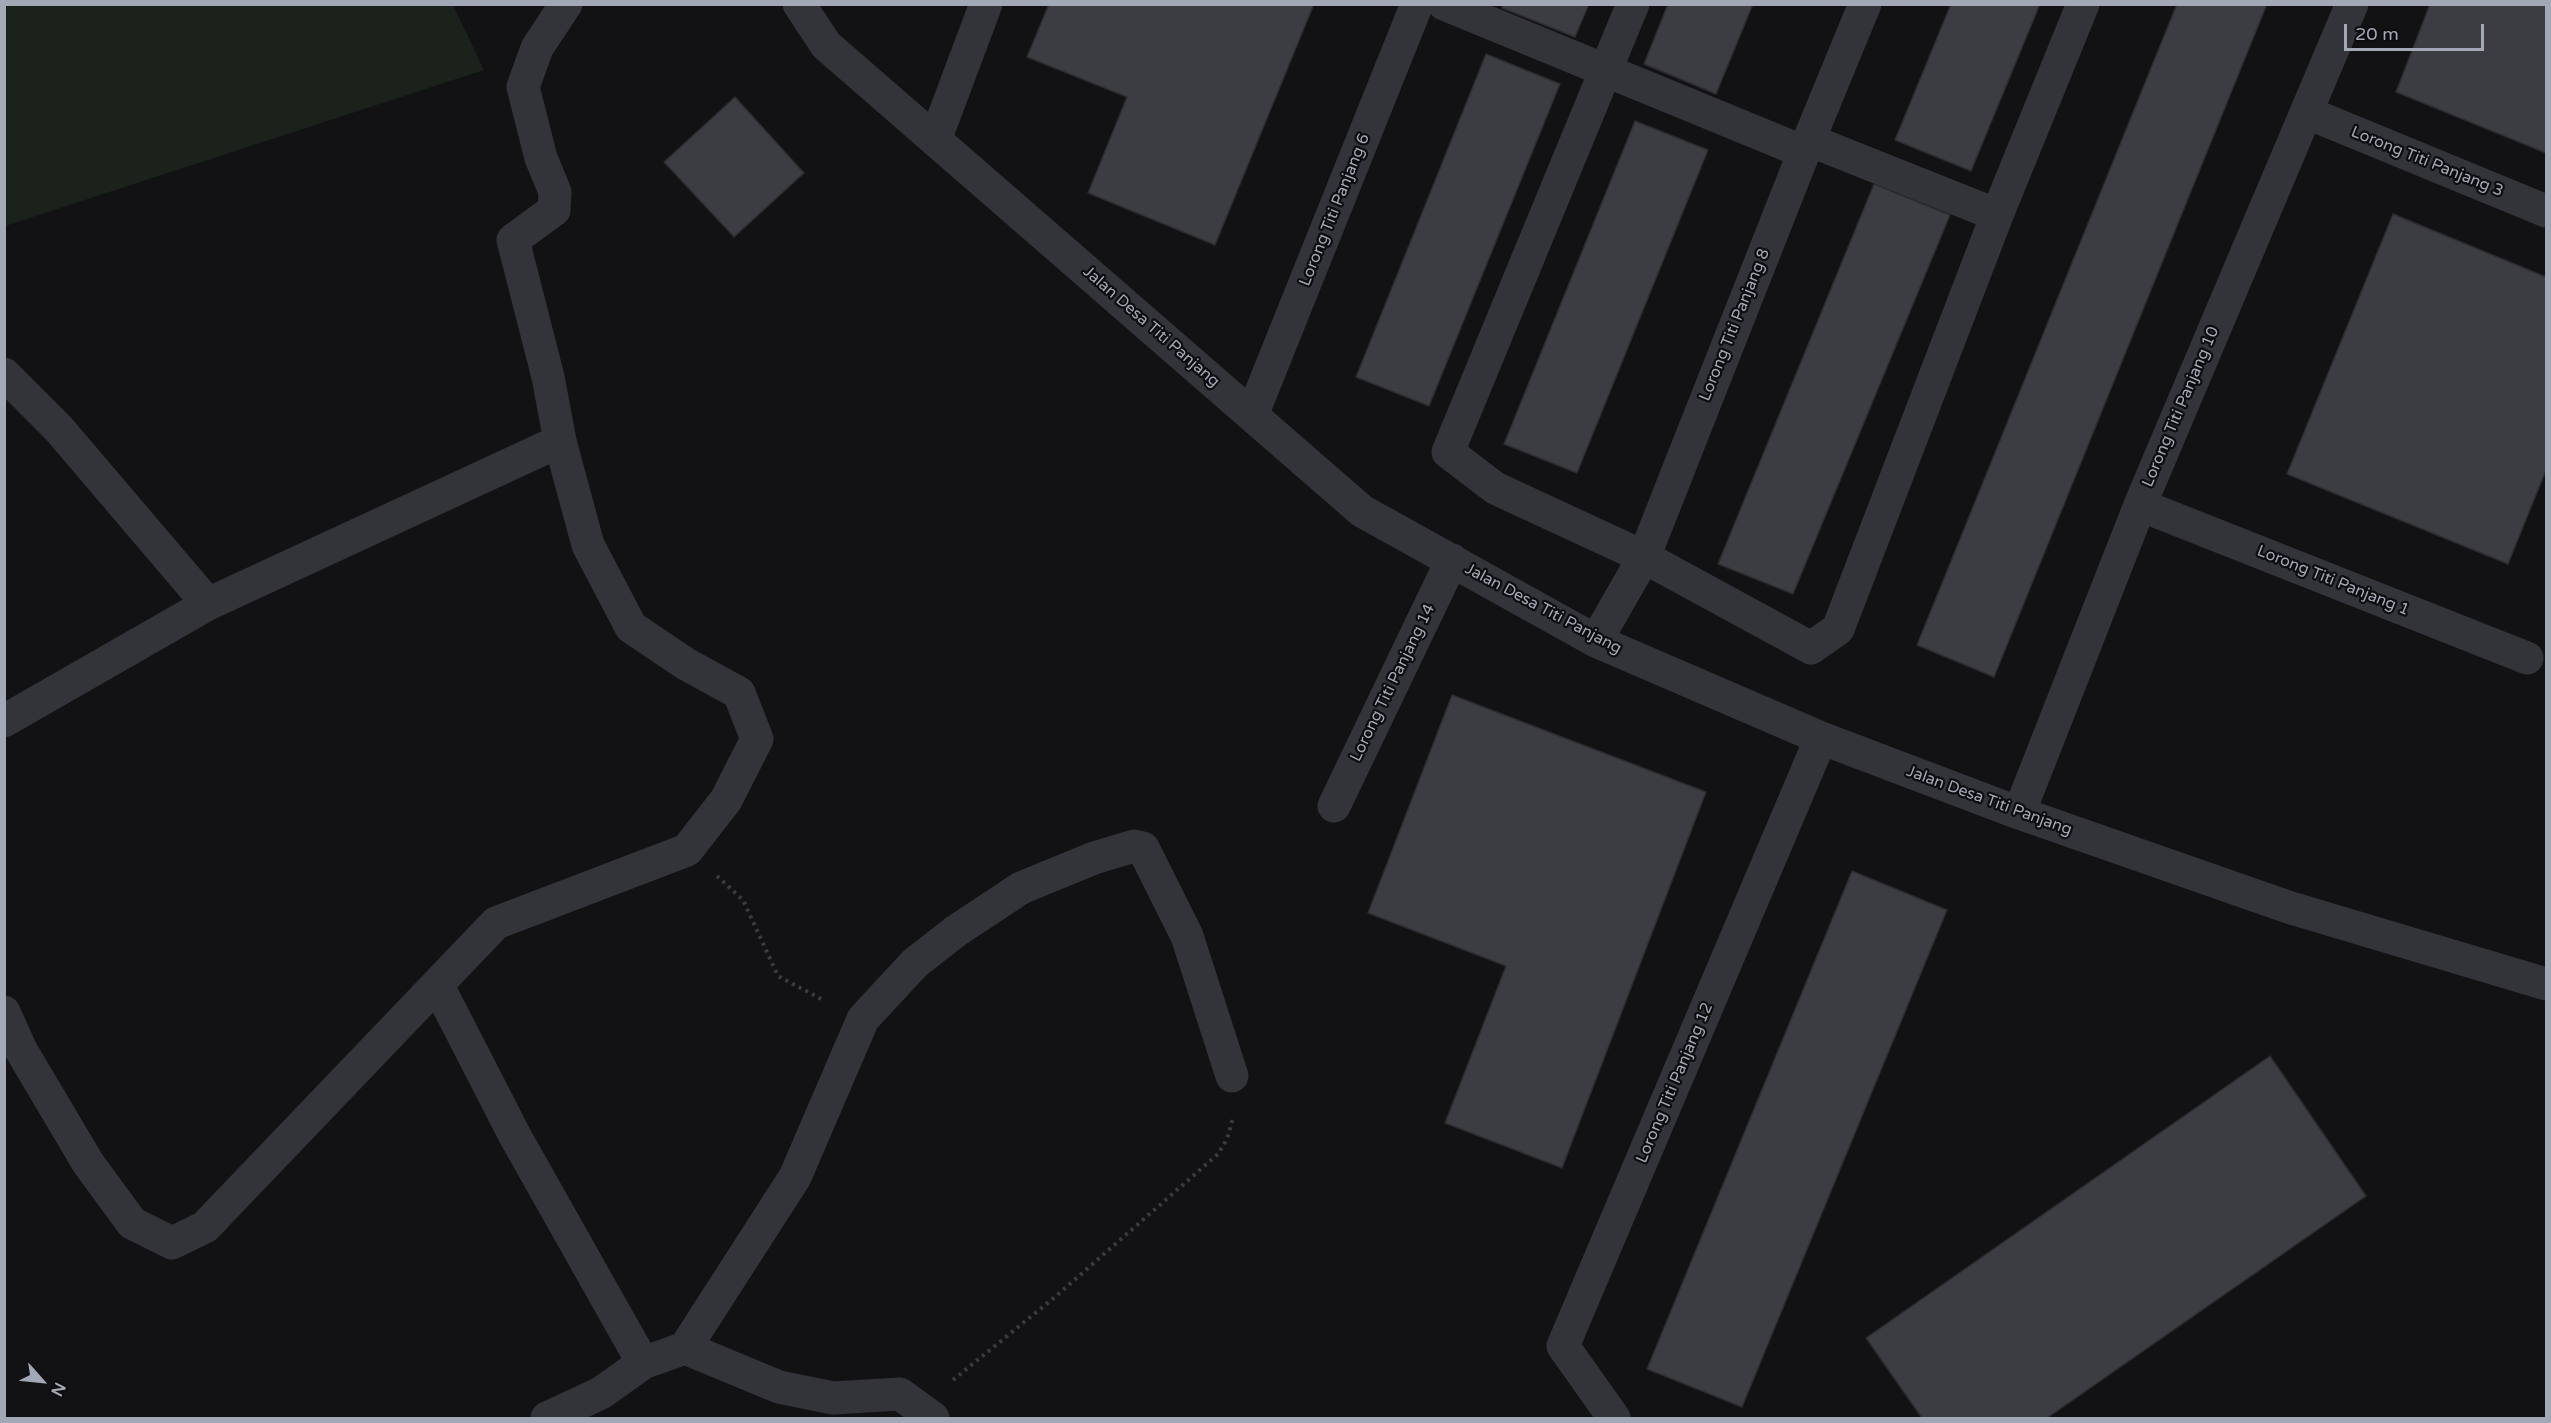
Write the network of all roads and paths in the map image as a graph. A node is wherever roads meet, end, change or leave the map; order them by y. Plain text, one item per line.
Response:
1 (566, 4) edge
2 (799, 4) edge
3 (986, 4) edge
4 (1417, 4) edge
5 (1444, 4) edge
6 (1633, 4) edge
7 (1865, 4) edge
8 (2083, 4) edge
9 (2352, 4) edge
10 (1606, 71) junction
11 (2308, 112) junction
12 (935, 140) junction
13 (1806, 146) junction
14 (2547, 212) edge
15 (1997, 215) junction
16 (4, 374) edge
17 (1252, 415) junction
18 (560, 441) junction
19 (2140, 505) junction
20 (1644, 556) junction
21 (1452, 560) junction
22 (208, 604) junction
23 (1596, 641) junction
24 (2526, 658) dead end
25 (4, 721) edge
26 (1821, 738) junction
27 (1334, 806) dead end
28 (2019, 813) junction
29 (687, 850) junction
30 (2547, 984) edge
31 (438, 986) junction
32 (4, 1012) edge
33 (863, 1019) junction
34 (1232, 1076) joint
35 (685, 1348) junction
36 (643, 1363) junction
37 (900, 1394) junction
38 (547, 1419) edge
39 (933, 1419) edge
40 (1614, 1419) edge

1 - 18 street
2 - 12 street, Jalan Desa Titi Panjang
3 - 12 street
4 - 17 street, Lorong Titi Panjang 6
5 - 10 street
6 - 10 street
7 - 13 street, Lorong Titi Panjang 8
8 - 15 street
9 - 11 street, Lorong Titi Panjang 10
10 - 13 street
10 - 20 street
11 - 14 street, Lorong Titi Panjang 3
11 - 19 street, Lorong Titi Panjang 10
12 - 17 street, Jalan Desa Titi Panjang
13 - 15 street
13 - 20 street, Lorong Titi Panjang 8
15 - 20 street
16 - 22 street
17 - 21 street, Jalan Desa Titi Panjang
18 - 22 street
18 - 29 street
19 - 24 street, Lorong Titi Panjang 1
19 - 28 street, Lorong Titi Panjang 10
20 - 23 street, Lorong Titi Panjang 8
21 - 23 street, Jalan Desa Titi Panjang
21 - 27 street, Lorong Titi Panjang 14
22 - 25 street
23 - 26 street, Jalan Desa Titi Panjang
26 - 28 street, Jalan Desa Titi Panjang
26 - 40 street, Lorong Titi Panjang 12
28 - 30 street, Jalan Desa Titi Panjang
29 - 31 street
29 - 33 path
31 - 32 street
31 - 36 street
33 - 34 street
33 - 35 street
34 - 37 path
35 - 36 street
35 - 37 street
36 - 38 street
37 - 39 street

